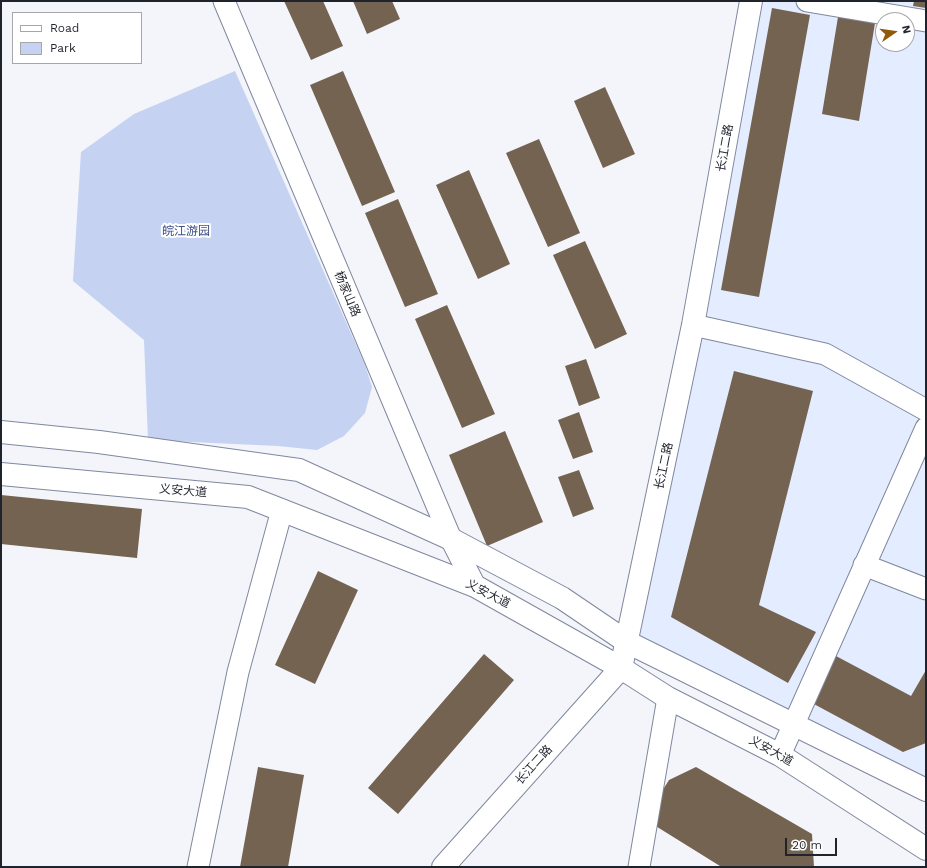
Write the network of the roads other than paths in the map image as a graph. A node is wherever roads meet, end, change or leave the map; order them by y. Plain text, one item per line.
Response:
1 (224, 1) edge
2 (752, 1) edge
3 (807, 1) edge
4 (926, 21) edge
5 (693, 325) junction
6 (926, 410) edge
7 (926, 428) edge
8 (1, 432) edge
9 (1, 474) edge
10 (282, 510) junction
11 (451, 539) junction
12 (864, 565) junction
13 (475, 586) junction
14 (926, 589) edge
15 (627, 642) junction
16 (621, 668) junction
17 (668, 698) junction
18 (793, 724) junction
19 (780, 755) junction
20 (926, 790) edge
21 (926, 849) edge
22 (198, 867) edge
23 (442, 867) edge
24 (639, 867) edge

1 - 11 street, 杨家山路
2 - 5 main road, 长江二路
3 - 4 street
5 - 6 street
5 - 15 main road, 长江二路
7 - 12 street
8 - 11 main road
9 - 10 main road, 义安大道
10 - 13 main road, 义安大道
10 - 22 street
11 - 13 street, 杨家山路
11 - 15 main road
12 - 14 street
12 - 18 street
13 - 16 main road, 义安大道
15 - 16 main road, 长江二路
15 - 18 main road
16 - 17 main road, 义安大道
16 - 23 main road, 长江二路
17 - 19 main road, 义安大道
17 - 24 street
18 - 19 street
18 - 20 main road
19 - 21 main road, 义安大道

